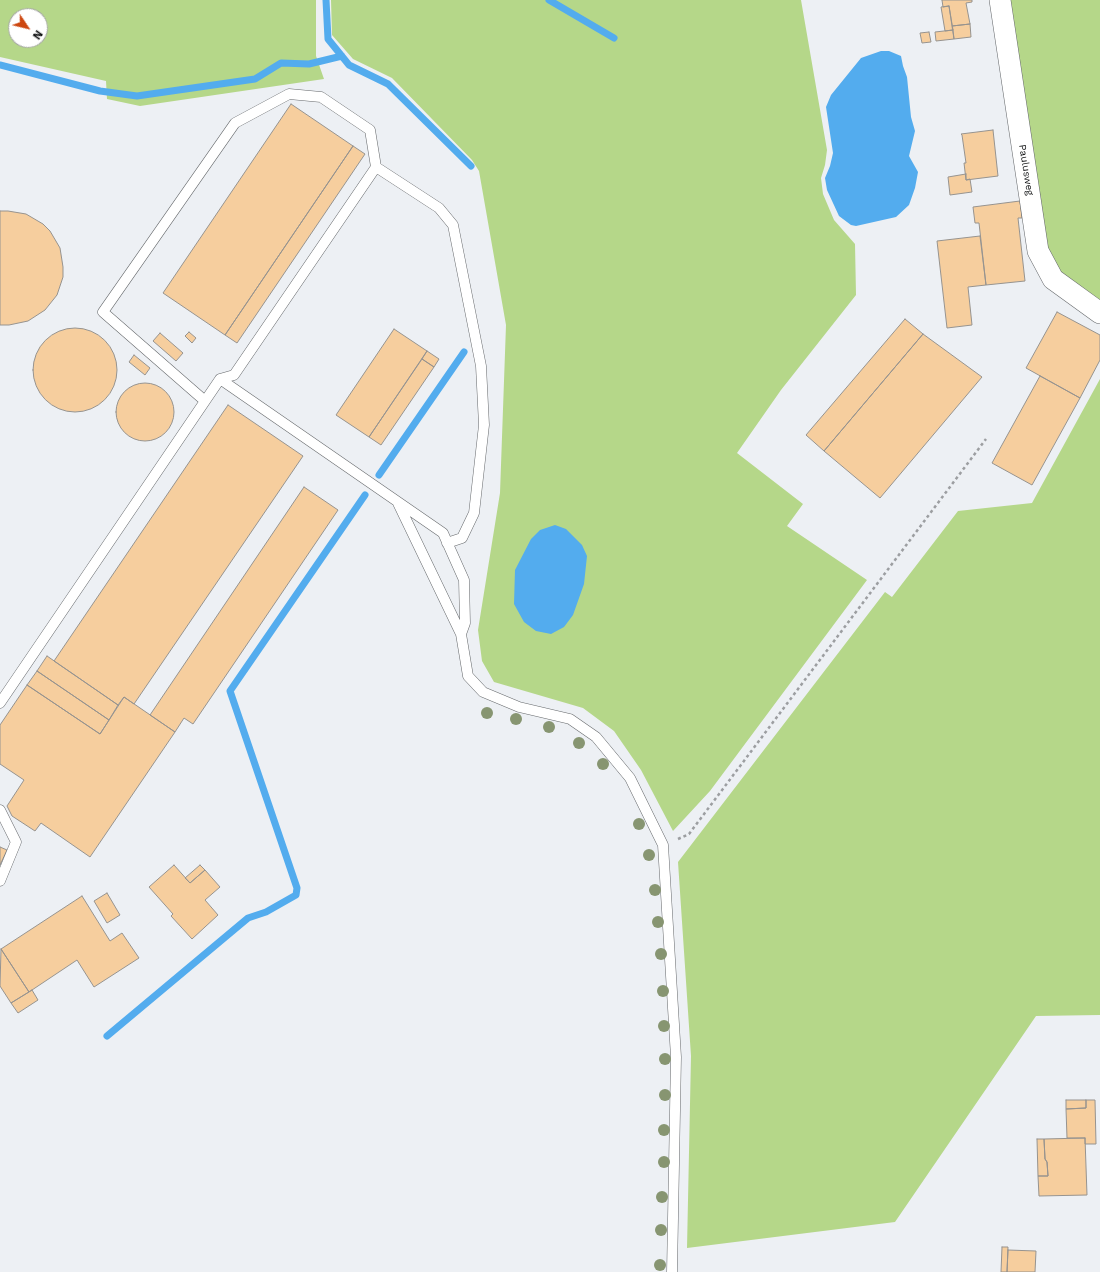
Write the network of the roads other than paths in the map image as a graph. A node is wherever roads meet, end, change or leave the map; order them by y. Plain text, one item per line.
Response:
1 (1000, 0) edge
2 (376, 167) junction
3 (1100, 313) edge
4 (220, 379) junction
5 (205, 401) junction
6 (397, 501) junction
7 (447, 543) junction
8 (461, 634) junction
9 (0, 703) edge
10 (0, 810) edge
11 (0, 881) edge
12 (672, 1272) edge

1 - 3 street, Paulusweg
2 - 4 lane
2 - 5 lane
2 - 7 lane
4 - 5 lane
4 - 6 lane
5 - 9 lane
6 - 7 lane
6 - 8 lane
7 - 8 lane
8 - 12 lane
10 - 11 lane

